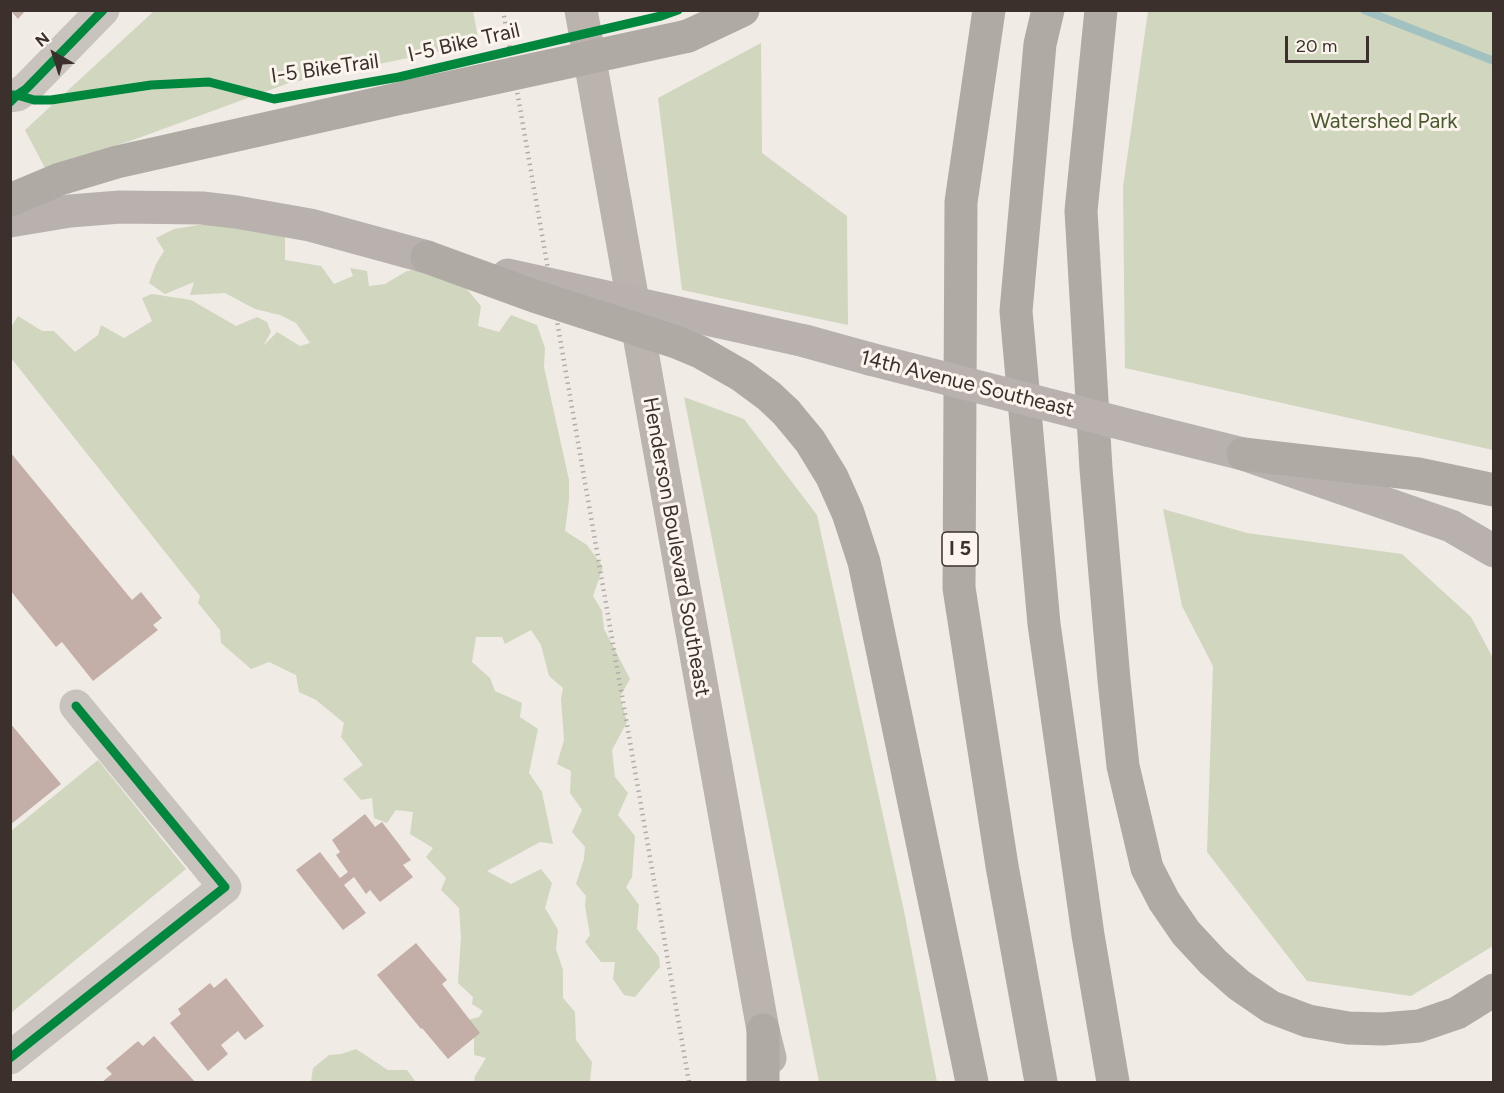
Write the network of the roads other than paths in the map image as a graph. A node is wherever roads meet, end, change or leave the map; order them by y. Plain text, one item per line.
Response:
1 (102, 10) edge
2 (581, 10) edge
3 (743, 10) edge
4 (988, 10) edge
5 (1048, 10) edge
6 (1101, 10) edge
7 (10, 96) edge
8 (10, 200) edge
9 (10, 221) edge
10 (427, 257) junction
11 (1243, 454) junction
12 (1494, 490) edge
13 (1494, 551) edge
14 (76, 706) dead end
15 (1494, 990) edge
16 (763, 1030) junction
17 (10, 1058) edge
18 (763, 1083) edge
19 (777, 1083) edge
20 (972, 1083) edge
21 (1041, 1083) edge
22 (1113, 1083) edge

1 - 7 street
2 - 16 main road, Henderson Boulevard Southeast
3 - 8 highway, bridge
4 - 21 highway, I 5
5 - 22 highway
6 - 15 highway
9 - 10 main road, 14th Avenue Southeast
10 - 11 main road, 14th Avenue Southeast, bridge
10 - 20 highway, bridge
11 - 12 highway
11 - 13 main road, 14th Avenue Southeast
14 - 17 street
16 - 18 highway
16 - 19 main road, Henderson Boulevard Southeast

